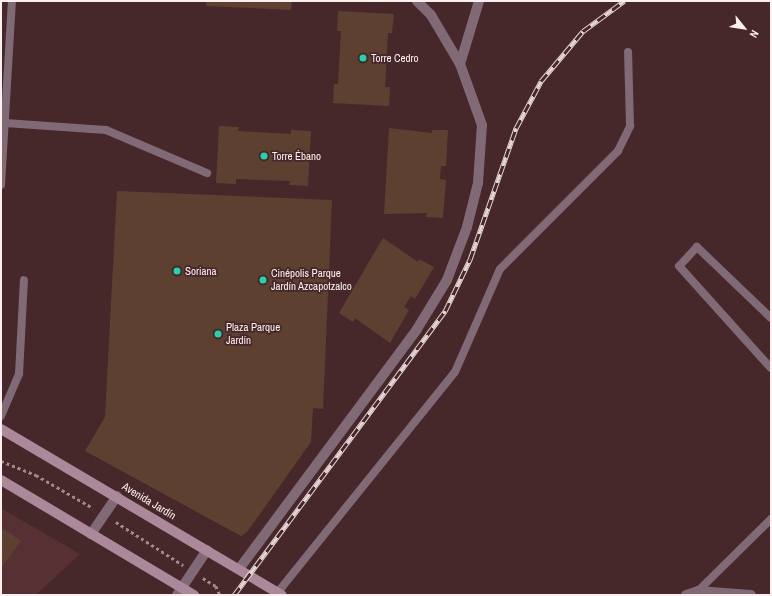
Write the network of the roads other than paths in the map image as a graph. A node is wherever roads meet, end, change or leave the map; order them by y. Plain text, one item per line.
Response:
1 (12, 1) edge
2 (417, 1) edge
3 (480, 1) edge
4 (628, 52) dead end
5 (460, 64) junction
6 (5, 123) junction
7 (207, 173) dead end
8 (1, 185) edge
9 (24, 280) dead end
10 (771, 318) edge
11 (771, 368) edge
12 (1, 416) edge
13 (1, 429) edge
14 (1, 480) edge
15 (117, 496) junction
16 (771, 518) edge
17 (91, 534) junction
18 (207, 550) junction
19 (239, 569) junction
20 (180, 591) edge
21 (698, 591) junction
22 (280, 594) edge
23 (194, 595) edge
24 (686, 595) edge
25 (750, 595) edge

1 - 6 lane
2 - 5 street
3 - 5 street
4 - 22 lane
5 - 19 street
6 - 7 lane
6 - 8 lane
9 - 12 lane
10 - 11 lane
13 - 15 main road, Avenida Jardín
14 - 17 main road
15 - 17 street
15 - 18 main road, Avenida Jardín
16 - 21 lane
17 - 20 main road
18 - 19 main road, Avenida Jardín
18 - 20 street
19 - 22 main road, Avenida Jardín
20 - 23 main road
21 - 24 street
21 - 25 street

